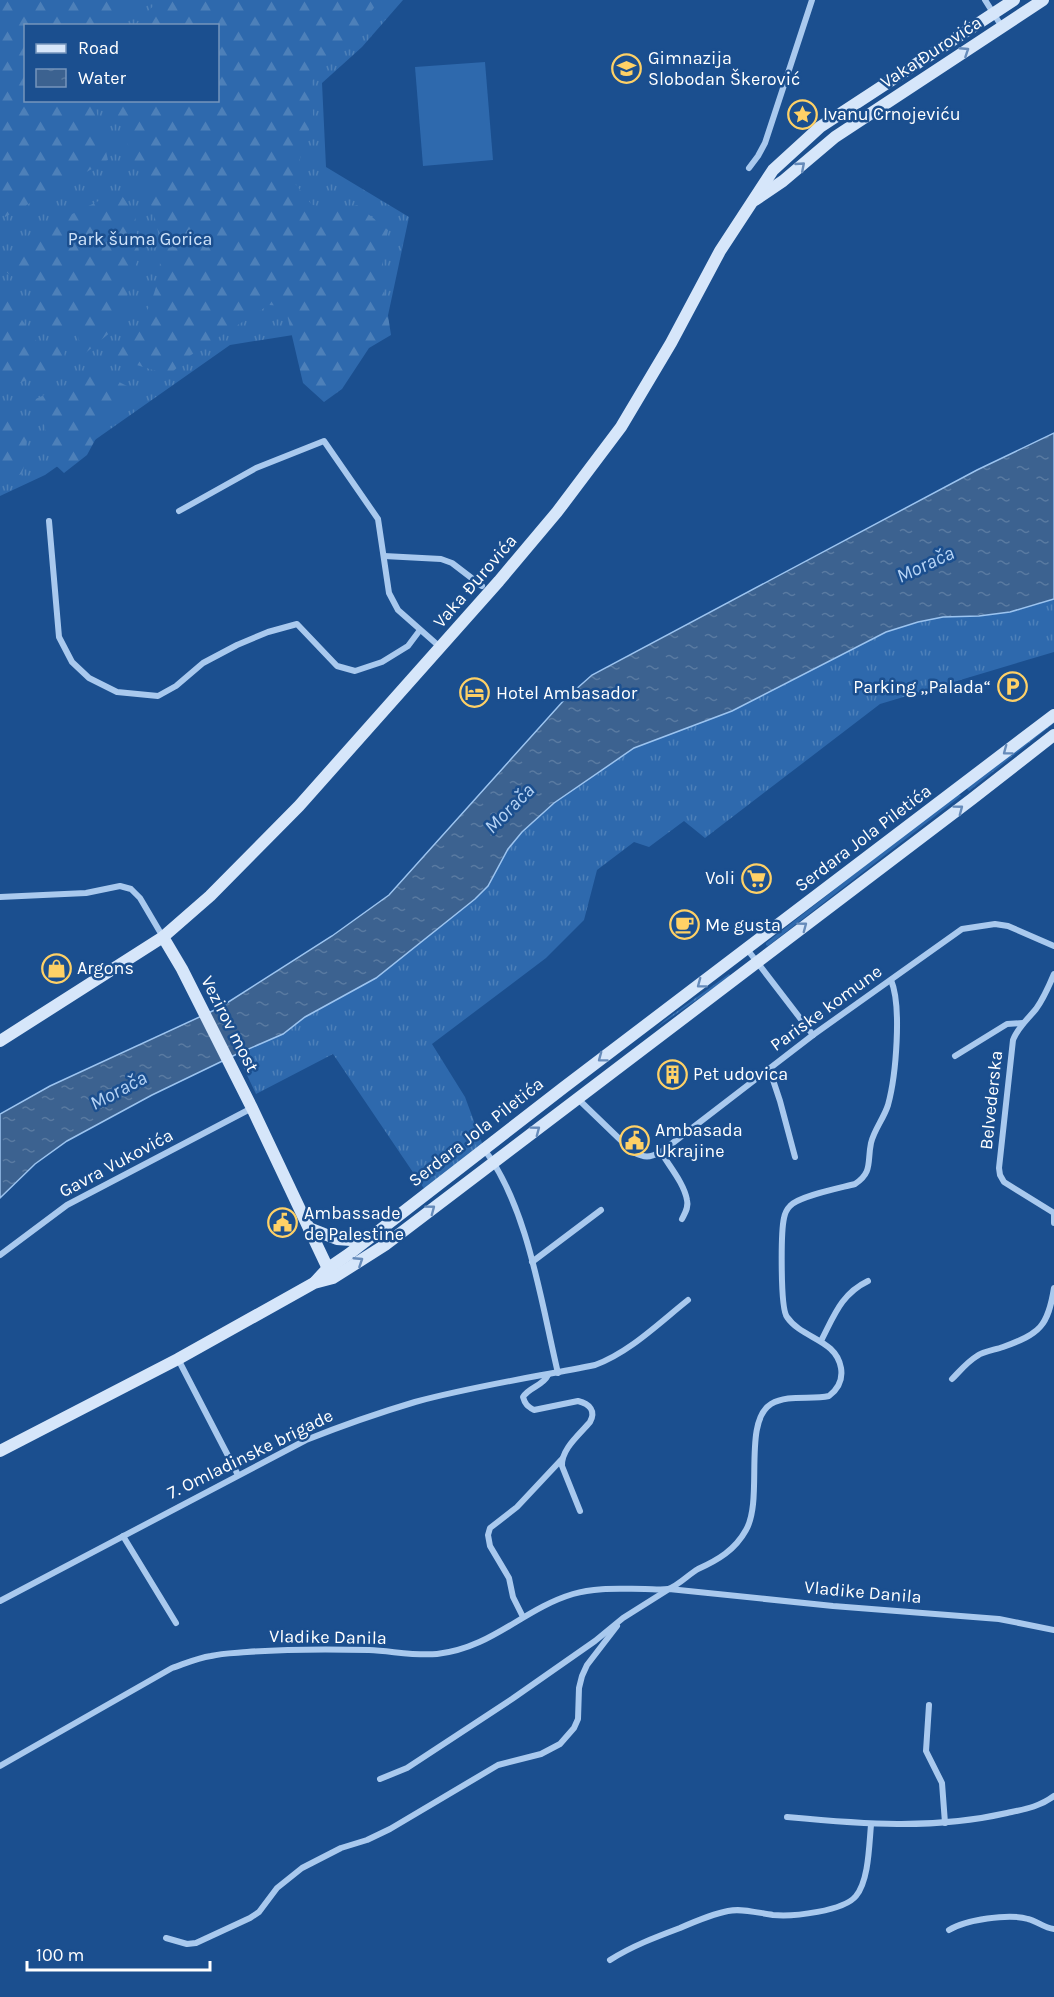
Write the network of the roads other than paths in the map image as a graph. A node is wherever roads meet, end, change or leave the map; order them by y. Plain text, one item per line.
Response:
1 (812, 0) edge
2 (985, 0) edge
3 (1014, 0) edge
4 (1043, 0) edge
5 (993, 14) junction
6 (1002, 27) junction
7 (749, 168) dead end
8 (754, 201) junction
9 (179, 512) dead end
10 (49, 521) dead end
11 (384, 556) junction
12 (482, 586) dead end
13 (420, 630) junction
14 (440, 648) junction
15 (1054, 715) edge
16 (1054, 735) edge
17 (0, 897) edge
18 (164, 937) junction
19 (1054, 946) edge
20 (747, 949) junction
21 (757, 962) junction
22 (1054, 974) edge
23 (891, 980) junction
24 (1023, 1023) junction
25 (813, 1035) junction
26 (0, 1041) edge
27 (954, 1056) dead end
28 (770, 1068) junction
29 (578, 1099) junction
30 (250, 1104) junction
31 (484, 1149) junction
32 (661, 1152) junction
33 (795, 1157) dead end
34 (493, 1162) junction
35 (601, 1210) dead end
36 (1054, 1213) edge
37 (682, 1219) dead end
38 (1054, 1223) edge
39 (309, 1228) junction
40 (365, 1241) junction
41 (0, 1255) edge
42 (532, 1262) junction
43 (330, 1273) junction
44 (868, 1281) dead end
45 (1054, 1288) edge
46 (688, 1300) dead end
47 (821, 1341) junction
48 (178, 1359) junction
49 (558, 1373) junction
50 (548, 1375) junction
51 (952, 1379) dead end
52 (0, 1451) edge
53 (562, 1459) junction
54 (238, 1475) junction
55 (580, 1511) dead end
56 (123, 1536) junction
57 (669, 1589) junction
58 (0, 1601) edge
59 (523, 1617) junction
60 (623, 1618) junction
61 (176, 1623) dead end
62 (1054, 1630) edge
63 (929, 1705) dead end
64 (0, 1766) edge
65 (380, 1779) dead end
66 (1054, 1796) edge
67 (787, 1817) dead end
68 (945, 1823) junction
69 (871, 1825) junction
70 (1054, 1929) edge
71 (949, 1930) dead end
72 (166, 1938) dead end
73 (610, 1960) dead end

1 - 7 street
2 - 5 street, Vaka Đurovića
3 - 5 main road, Vaka Đurovića
4 - 6 main road, Vaka Đurovića
5 - 6 street
5 - 8 main road, Vaka Đurovića
8 -> 6 main road, Vaka Đurovića
8 - 14 main road, Vaka Đurovića
9 - 11 street
10 - 13 street
11 - 12 street
11 - 13 street
13 - 14 street
14 - 18 main road, Vaka Đurovića
15 -> 20 main road, Serdara Jola Piletića
21 -> 16 main road, Serdara Jola Piletića
17 - 18 street
18 - 26 main road, Vaka Đurovića
18 - 30 main road, Vezirov most
19 - 23 street, Pariske komune
20 - 21 street
20 -> 31 main road, Serdara Jola Piletića
21 - 25 street
21 - 29 main road, Serdara Jola Piletića
22 - 24 street, Belvederska
23 - 25 street, Pariske komune
23 - 47 street
24 - 27 street
24 - 36 street, Belvederska
25 - 28 street, Pariske komune
28 - 32 street, Pariske komune
28 - 33 street
29 - 32 street
34 -> 29 main road, Serdara Jola Piletića
30 - 39 main road, Vezirov most
30 - 41 street, Gavra Vukovića
31 - 34 street
31 - 40 main road, Serdara Jola Piletića
32 - 37 street
34 - 42 street
43 -> 34 main road, Serdara Jola Piletića
35 - 42 street
36 - 38 street
39 - 40 main road
39 - 43 main road, Vezirov most
40 - 43 main road, Serdara Jola Piletića
42 - 49 street
43 - 48 main road, Serdara Jola Piletića
44 - 47 street
45 - 51 street
46 - 49 street, 7. Omladinske brigade
47 - 57 street
48 - 52 main road, Serdara Jola Piletića
48 - 54 street
49 - 50 street, 7. Omladinske brigade
50 - 53 street
50 - 54 street, 7. Omladinske brigade
53 - 55 street
53 - 59 street
54 - 56 street, 7. Omladinske brigade
56 - 58 street, 7. Omladinske brigade
56 - 61 street
57 - 59 street, Vladike Danila
57 - 60 street
57 - 62 street, Vladike Danila
59 - 64 street, Vladike Danila
60 - 65 street
60 - 72 street
63 - 68 street
66 - 68 street
67 - 69 street
68 - 69 street
69 - 73 street
70 - 71 street

